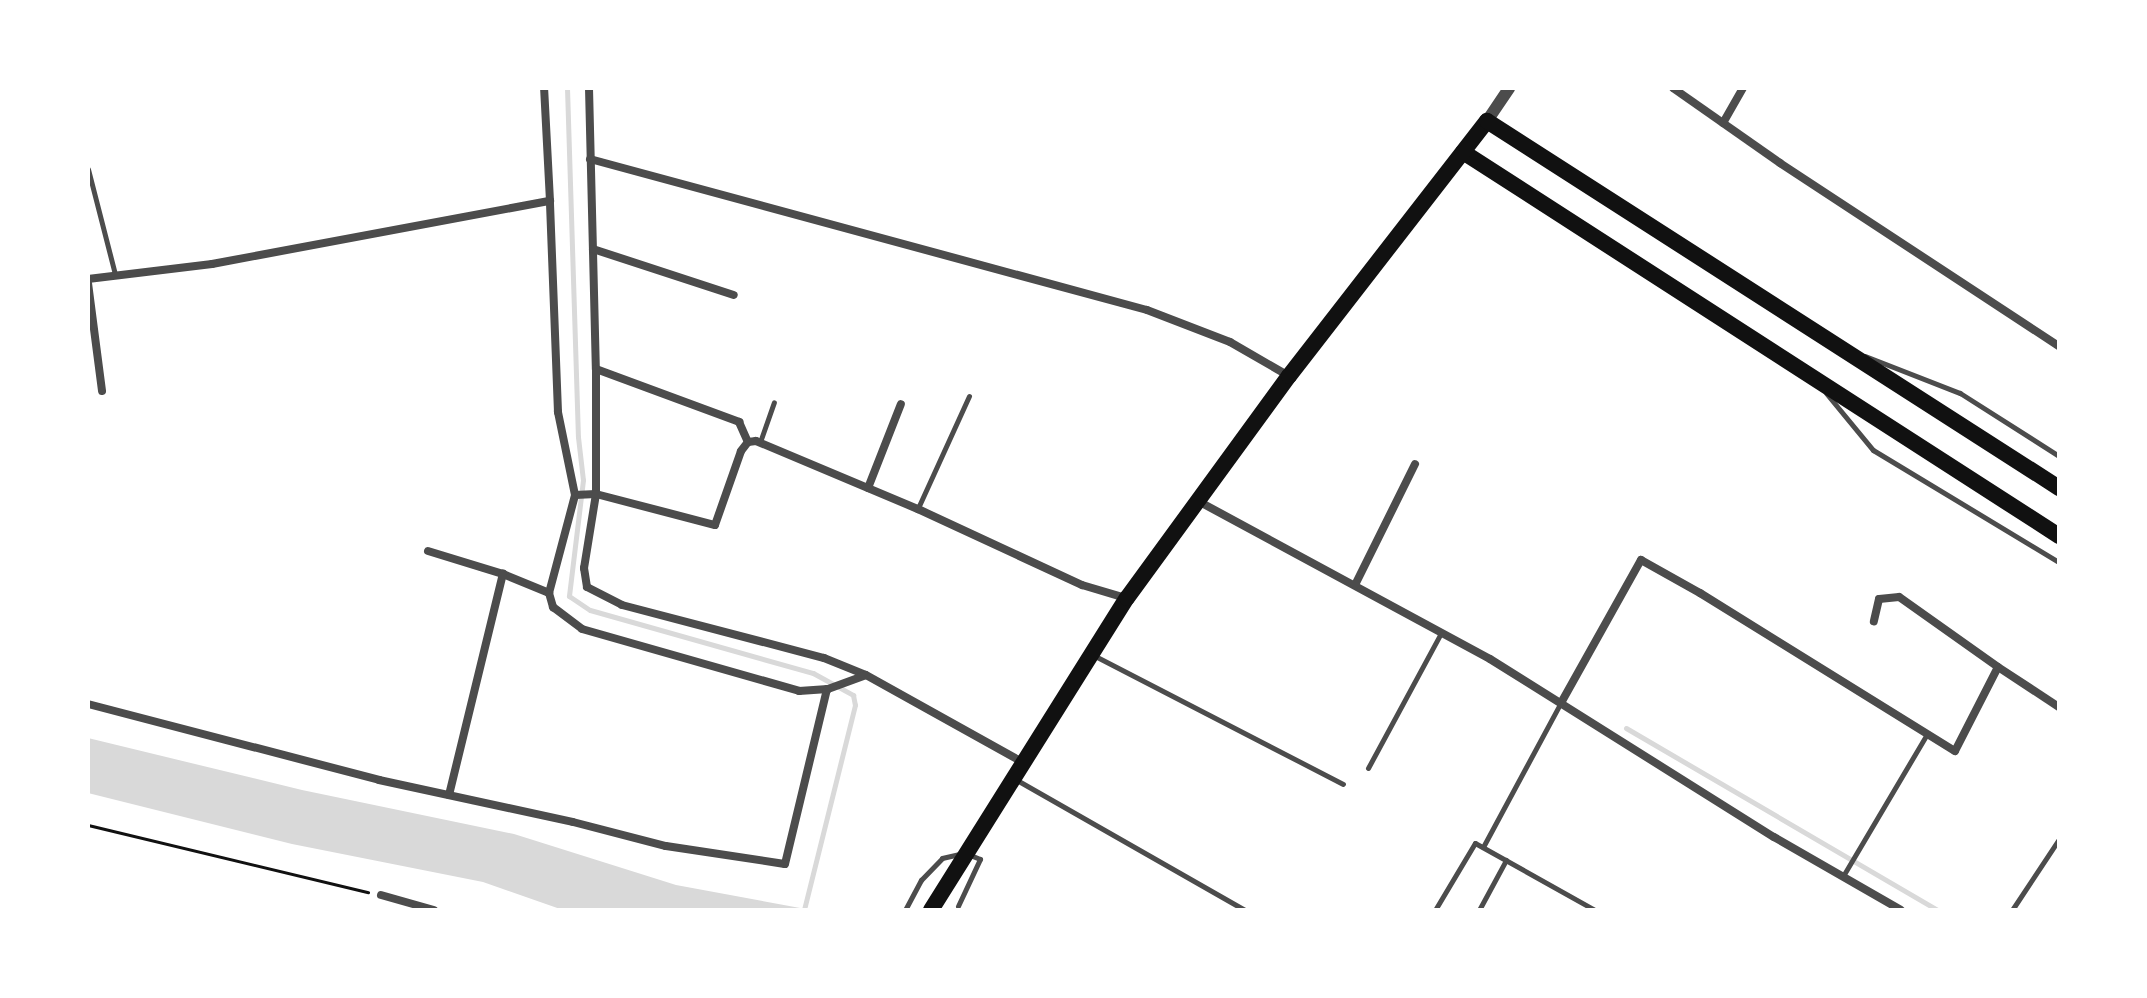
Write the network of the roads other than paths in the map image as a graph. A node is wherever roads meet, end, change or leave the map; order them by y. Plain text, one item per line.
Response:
1 (544, 88) edge
2 (589, 88) edge
3 (1509, 88) edge
4 (1673, 88) edge
5 (1743, 88) edge
6 (1487, 121) junction
7 (1723, 123) junction
8 (1463, 152) junction
9 (590, 159) junction
10 (88, 169) edge
11 (550, 201) junction
12 (593, 249) junction
13 (115, 274) junction
14 (88, 281) edge
15 (734, 295) dead end
16 (1830, 342) junction
17 (2059, 346) edge
18 (596, 369) junction
19 (1810, 374) junction
20 (1289, 376) junction
21 (102, 391) dead end
22 (969, 396) dead end
23 (774, 402) dead end
24 (901, 404) dead end
25 (748, 442) junction
26 (760, 442) junction
27 (2059, 456) edge
28 (1415, 464) dead end
29 (868, 488) junction
30 (2059, 488) edge
31 (596, 494) junction
32 (575, 495) junction
33 (1197, 501) junction
34 (918, 509) junction
35 (2059, 536) edge
36 (428, 551) dead end
37 (2059, 562) edge
38 (503, 574) junction
39 (1355, 585) junction
40 (549, 593) junction
41 (1127, 598) junction
42 (1874, 621) dead end
43 (1441, 633) junction
44 (1093, 655) junction
45 (1998, 667) junction
46 (866, 675) junction
47 (828, 689) junction
48 (1561, 703) junction
49 (88, 704) edge
50 (2059, 707) edge
51 (1928, 734) junction
52 (1024, 763) junction
53 (1368, 768) dead end
54 (1014, 779) junction
55 (1343, 784) dead end
56 (449, 795) junction
57 (2059, 839) edge
58 (1483, 847) junction
59 (965, 853) junction
60 (1506, 860) junction
61 (1843, 876) junction
62 (381, 895) road end
63 (958, 906) dead end
64 (1895, 909) edge
65 (434, 910) edge
66 (905, 910) edge
67 (931, 910) edge
68 (1245, 910) edge
69 (1435, 910) edge
70 (1479, 910) edge
71 (1595, 910) edge
72 (2012, 910) edge

1 - 11 street
2 - 9 street
3 - 6 street
4 - 7 street
5 - 7 street
6 - 8 main road
6 - 16 main road
7 - 17 street
8 - 19 main road
8 - 20 main road
9 - 12 street
9 - 20 street
10 - 13 lane
11 - 13 street
11 - 32 street
12 - 15 street
12 - 18 street
13 - 14 street
14 - 21 street
16 - 27 lane
16 - 30 main road
18 - 25 street
18 - 31 street
19 - 35 main road
19 - 37 lane
20 - 33 main road
22 - 34 lane
23 - 26 lane
24 - 29 street
25 - 26 street
25 - 31 street
26 - 29 street
28 - 39 street
29 - 34 street
31 - 32 street
31 - 46 street
32 - 40 street
33 - 39 street
33 - 41 main road
34 - 41 street
36 - 38 street
38 - 40 street
38 - 56 street
39 - 43 street
40 - 47 street
41 - 44 main road
42 - 45 street
43 - 48 street
43 - 53 lane
44 - 52 main road
44 - 55 lane
45 - 50 street
45 - 51 street
46 - 47 street
46 - 52 street
47 - 56 street
48 - 51 street
48 - 58 lane
48 - 61 street
49 - 56 street
51 - 61 lane
52 - 54 main road
54 - 59 main road
54 - 68 lane
57 - 72 lane
58 - 60 lane
58 - 69 lane
59 - 63 lane
59 - 66 lane
59 - 67 main road
60 - 70 lane
60 - 71 lane
61 - 64 street
62 - 65 street

